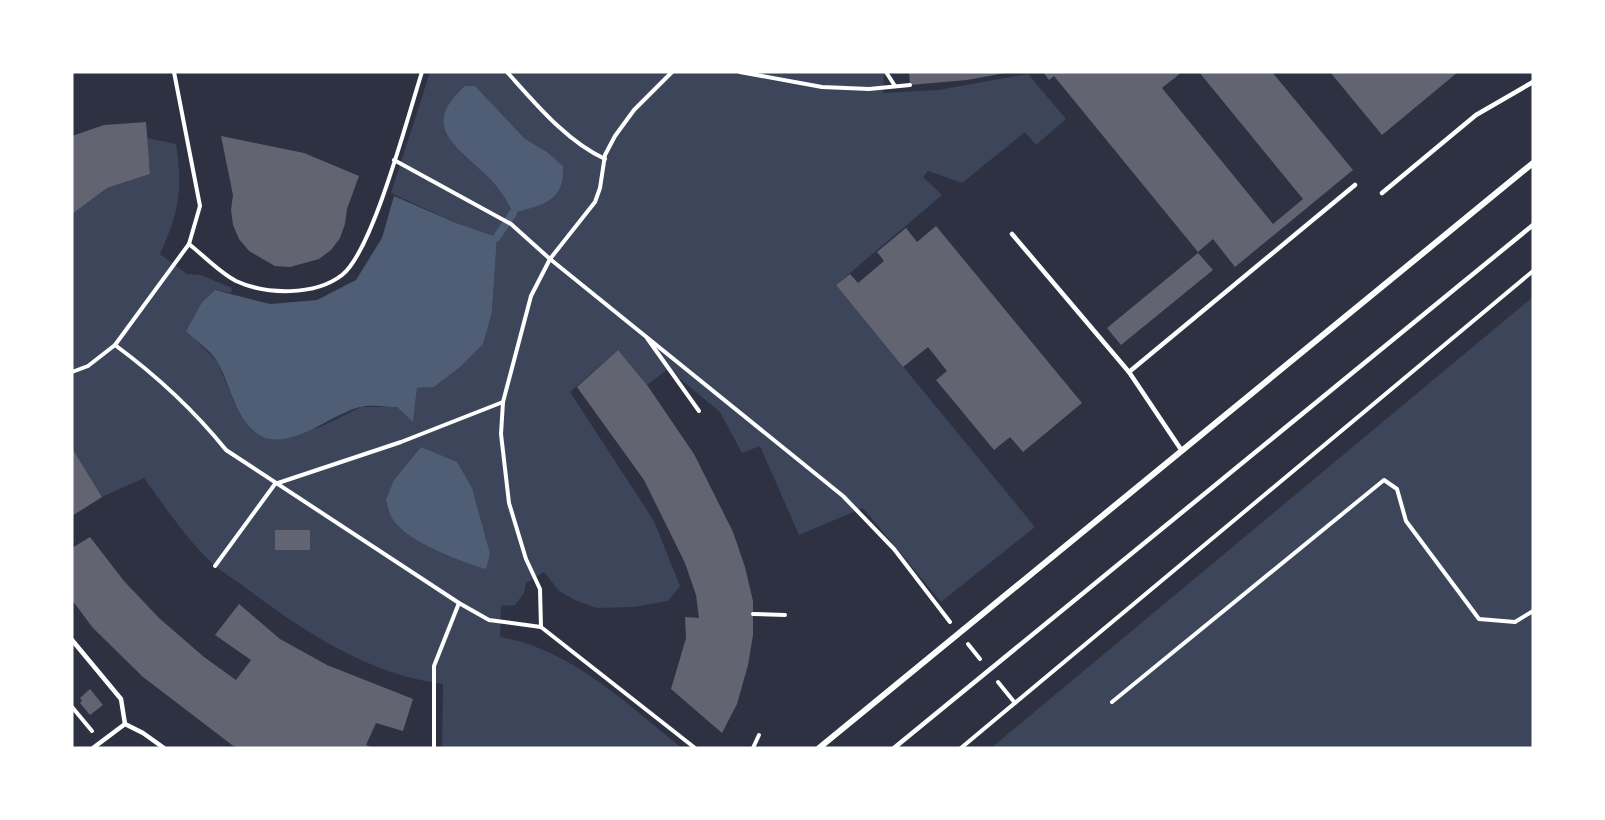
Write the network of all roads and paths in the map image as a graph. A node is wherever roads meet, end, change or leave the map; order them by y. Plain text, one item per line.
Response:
1 (174, 72) edge
2 (422, 72) edge
3 (507, 72) edge
4 (672, 72) edge
5 (740, 72) edge
6 (886, 72) edge
7 (1533, 82) edge
8 (910, 85) dead end
9 (895, 86) junction
10 (605, 157) junction
11 (394, 160) junction
12 (1533, 162) edge
13 (1355, 185) dead end
14 (1382, 193) dead end
15 (1533, 225) edge
16 (1012, 234) dead end
17 (189, 244) junction
18 (550, 259) junction
19 (1533, 271) edge
20 (644, 334) junction
21 (115, 345) junction
22 (72, 372) edge
23 (1129, 372) junction
24 (502, 402) junction
25 (699, 411) dead end
26 (1182, 451) junction
27 (275, 484) junction
28 (215, 566) dead end
29 (459, 603) junction
30 (1533, 611) edge
31 (753, 614) dead end
32 (784, 615) dead end
33 (541, 627) junction
34 (959, 634) junction
35 (72, 640) edge
36 (989, 670) junction
37 (1112, 702) dead end
38 (1016, 703) junction
39 (72, 707) edge
40 (125, 724) junction
41 (759, 735) dead end
42 (101, 742) junction
43 (93, 748) edge
44 (164, 748) edge
45 (434, 748) edge
46 (695, 748) edge
47 (753, 748) edge
48 (819, 748) edge
49 (894, 748) edge
50 (961, 748) edge

1 - 17 path
2 - 11 path
3 - 10 path
4 - 10 path
5 - 9 path
6 - 9 path
7 - 14 lane
8 - 9 path
10 - 18 path
11 - 17 path
11 - 18 path
12 - 26 street
13 - 23 lane
15 - 36 lane
16 - 23 lane
17 - 21 path
18 - 20 path
18 - 24 path
19 - 38 path
20 - 25 path
20 - 34 path
21 - 22 path
21 - 27 path
23 - 26 lane
24 - 27 path
24 - 33 path
26 - 34 street
27 - 28 path
27 - 29 path
29 - 33 path
29 - 45 path
30 - 37 path
31 - 32 path
33 - 46 path
34 - 36 path
34 - 48 street
35 - 40 lane
36 - 38 path
36 - 49 lane
38 - 50 path
39 - 42 path
40 - 42 lane
40 - 44 lane
41 - 47 path
42 - 43 lane

